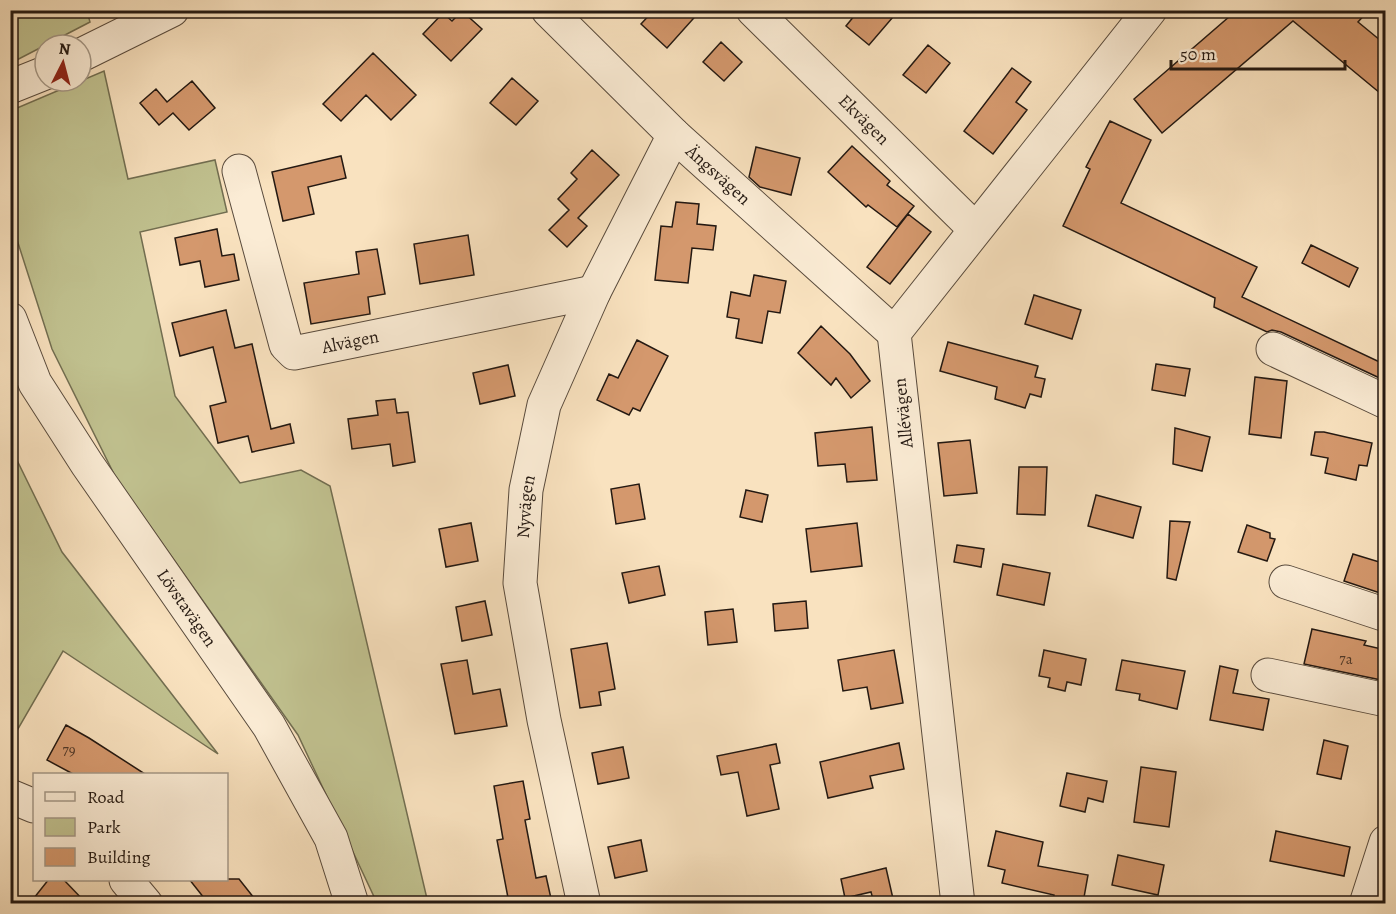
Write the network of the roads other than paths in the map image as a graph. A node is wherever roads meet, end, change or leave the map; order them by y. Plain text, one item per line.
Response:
1 (172, 10) edge
2 (548, 10) edge
3 (753, 10) edge
4 (1150, 10) edge
5 (93, 49) edge
6 (33, 78) edge
7 (10, 87) edge
8 (674, 135) junction
9 (239, 171) dead end
10 (975, 229) junction
11 (594, 292) junction
12 (10, 319) edge
13 (894, 333) junction
14 (1274, 349) dead end
15 (1386, 402) edge
16 (1286, 582) dead end
17 (1386, 615) edge
18 (1268, 675) dead end
19 (1386, 700) edge
20 (10, 796) edge
21 (33, 806) edge
22 (1386, 842) edge
23 (128, 881) edge
24 (146, 903) edge
25 (352, 903) edge
26 (584, 903) edge
27 (958, 903) edge
28 (1366, 903) edge

1 - 5 street
2 - 8 street, Ängsvägen
3 - 10 street, Ekvägen
4 - 10 street
6 - 7 street
8 - 11 street, Nyvägen
8 - 13 street, Ängsvägen
9 - 11 street, Alvägen
10 - 13 street
11 - 26 street, Nyvägen
12 - 25 street, Lövstavägen
13 - 27 street, Allévägen
14 - 15 street
16 - 17 street
18 - 19 street
20 - 21 street
22 - 28 street
23 - 24 street

